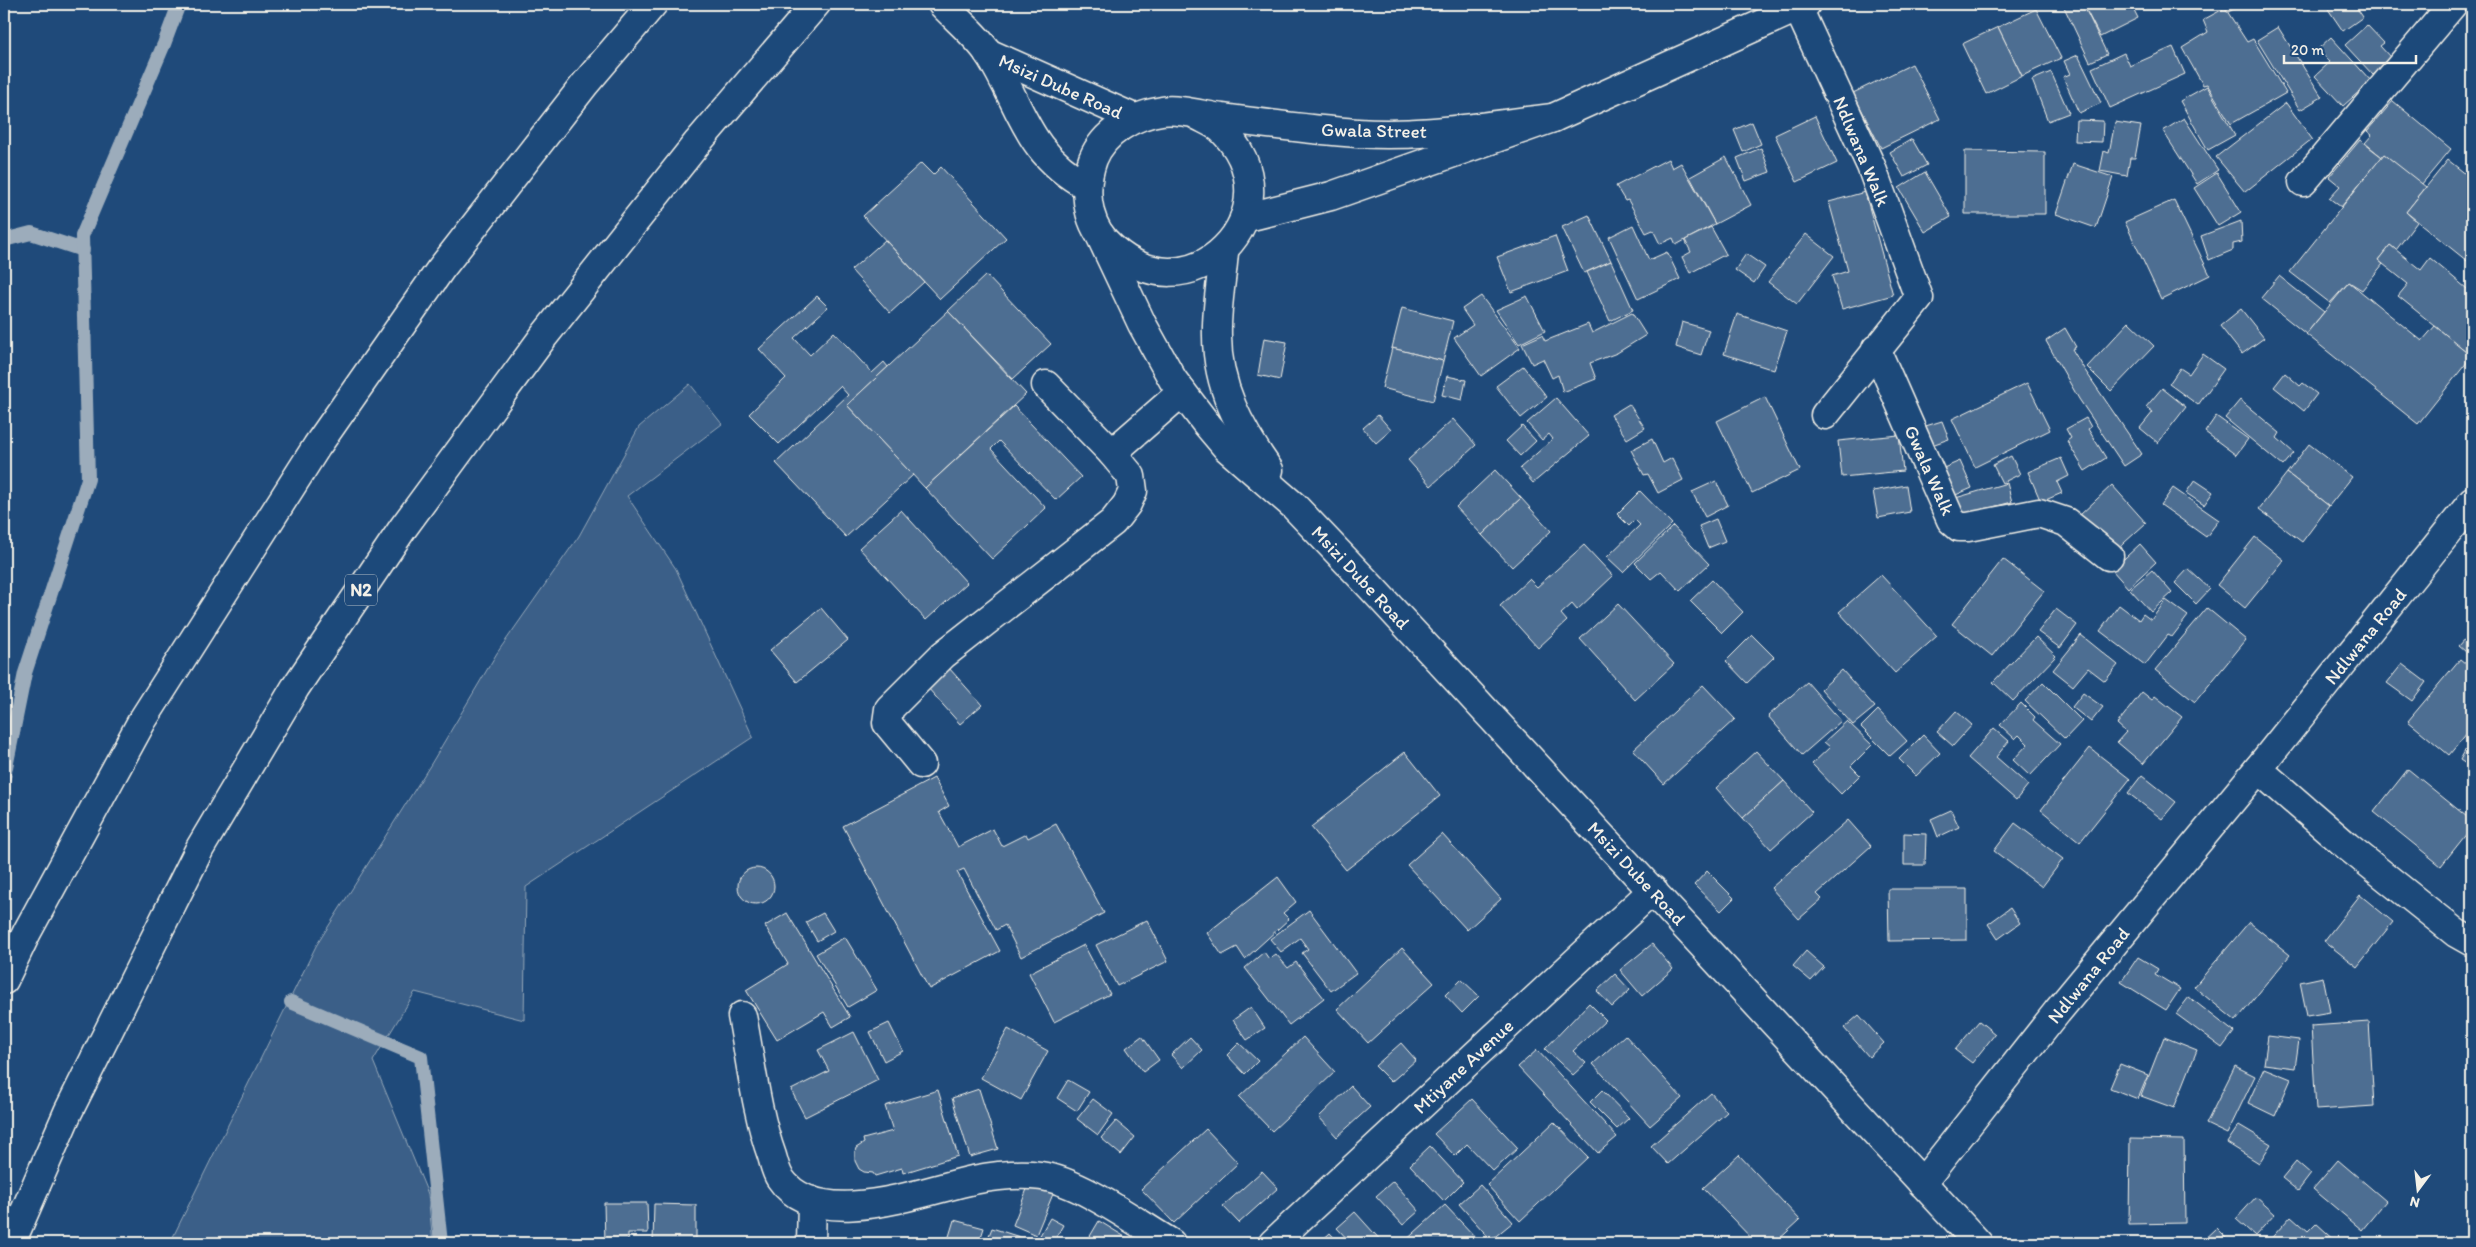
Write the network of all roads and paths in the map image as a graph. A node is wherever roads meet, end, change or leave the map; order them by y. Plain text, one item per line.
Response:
1 (653, 4) edge
2 (816, 4) edge
3 (942, 4) edge
4 (2453, 4) edge
5 (1802, 6) edge
6 (988, 54) junction
7 (1195, 114) junction
8 (1134, 118) junction
9 (1553, 118) junction
10 (2303, 182) dead end
11 (1087, 186) junction
12 (1244, 218) junction
13 (1100, 235) junction
14 (1224, 252) junction
15 (1876, 349) junction
16 (1046, 385) dead end
17 (1182, 392) junction
18 (1825, 415) dead end
19 (1112, 453) junction
20 (2472, 502) edge
21 (1294, 506) junction
22 (2109, 556) dead end
23 (922, 764) dead end
24 (2258, 769) junction
25 (1653, 890) junction
26 (2472, 942) edge
27 (4, 980) edge
28 (742, 1016) dead end
29 (1922, 1183) junction
30 (812, 1201) junction
31 (11, 1243) edge
32 (811, 1243) edge
33 (1171, 1243) edge
34 (1273, 1243) edge
35 (1978, 1243) edge

1 - 27 main road
2 - 31 main road, N2
3 - 6 main road, Msizi Dube Road
4 - 10 main road
5 - 9 main road, Gwala Street
5 - 15 main road, Ndlwana Walk
6 - 8 main road, Msizi Dube Road
6 - 11 main road, Msizi Dube Road
7 - 8 main road
7 - 9 main road, Gwala Street
7 - 12 main road
8 - 11 main road
9 - 12 main road, Gwala Street
11 - 13 main road
12 - 14 main road
13 - 14 main road
13 - 17 main road, Msizi Dube Road
14 - 21 main road, Msizi Dube Road
15 - 18 main road
15 - 22 main road, Gwala Walk
16 - 19 main road
17 - 19 main road
17 - 21 main road, Msizi Dube Road
19 - 23 main road
20 - 24 main road, Ndlwana Road
21 - 25 main road, Msizi Dube Road
24 - 26 main road
24 - 29 main road, Ndlwana Road
25 - 29 main road, Msizi Dube Road
25 - 34 main road, Mtiyane Avenue
28 - 30 main road
29 - 35 main road, Msizi Dube Road
30 - 32 main road
30 - 33 main road

